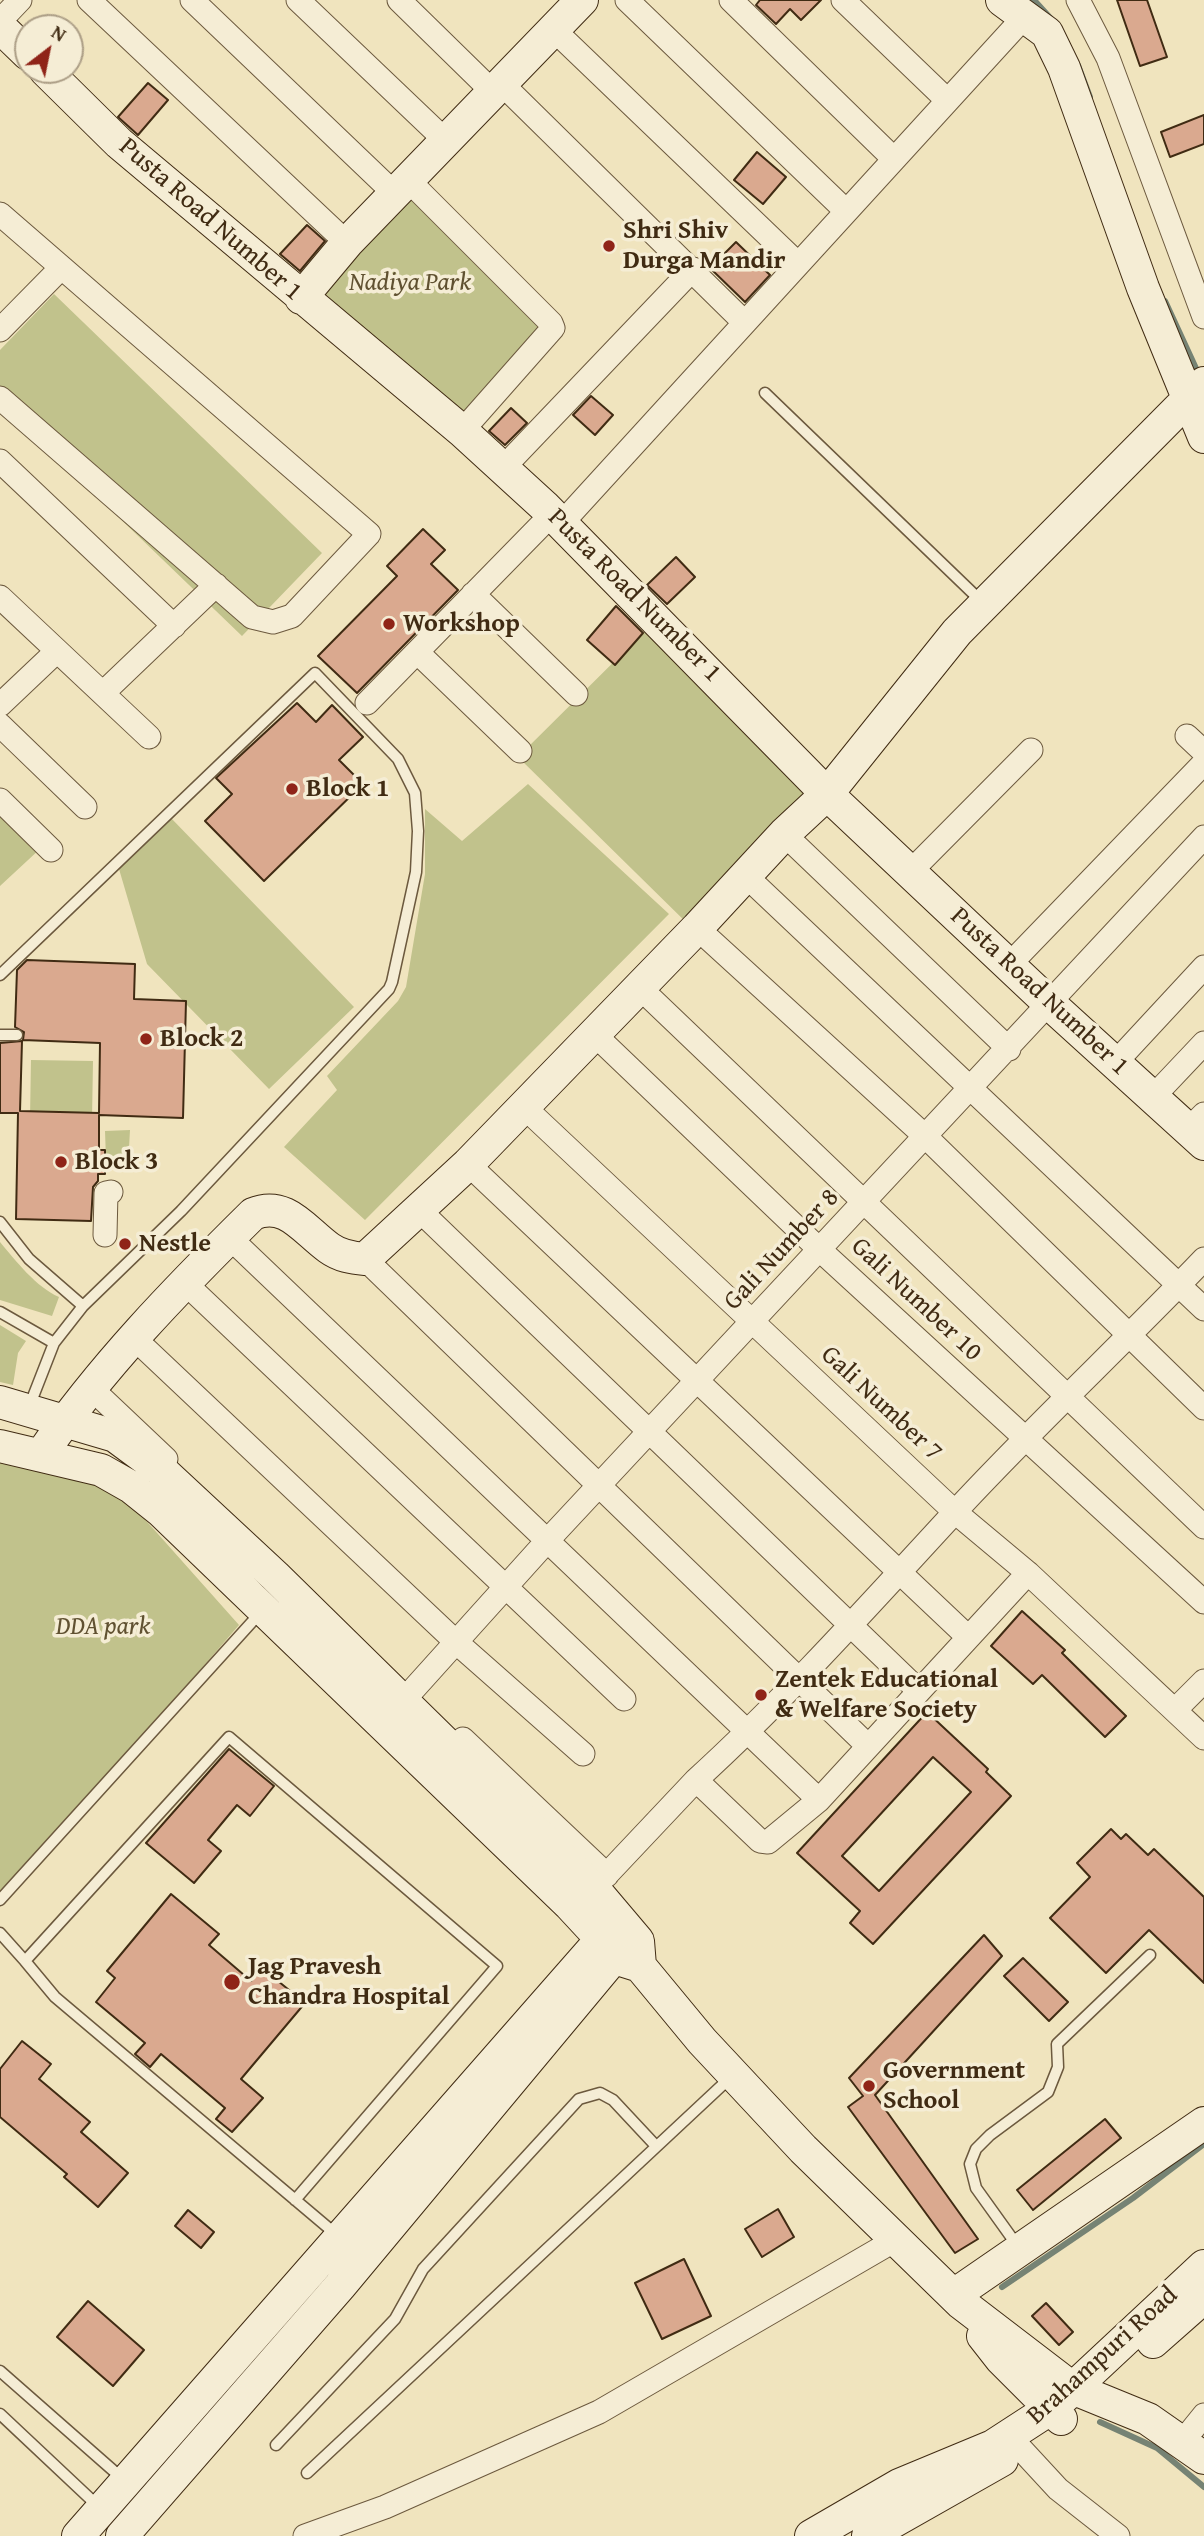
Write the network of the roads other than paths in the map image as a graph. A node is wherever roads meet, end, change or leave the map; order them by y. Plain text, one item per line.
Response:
1 (20, 0) edge
2 (89, 0) edge
3 (192, 0) edge
4 (298, 0) edge
5 (399, 0) edge
6 (582, 0) edge
7 (627, 0) edge
8 (731, 0) edge
9 (843, 0) edge
10 (1078, 0) edge
11 (1014, 7) edge
12 (0, 21) edge
13 (0, 27) edge
14 (553, 29) junction
15 (14, 40) edge
16 (58, 84) edge
17 (497, 87) junction
18 (947, 100) junction
19 (447, 142) junction
20 (894, 159) junction
21 (402, 188) junction
22 (846, 211) junction
23 (0, 215) edge
24 (347, 243) junction
25 (797, 264) junction
26 (60, 269) junction
27 (693, 269) junction
28 (301, 298) junction
29 (1204, 317) edge
30 (744, 322) junction
31 (0, 330) edge
32 (1195, 391) edge
33 (765, 393) dead end
34 (0, 398) edge
35 (462, 431) junction
36 (1204, 437) edge
37 (0, 461) edge
38 (502, 469) junction
39 (556, 519) junction
40 (216, 585) junction
41 (473, 594) junction
42 (0, 597) edge
43 (985, 605) junction
44 (174, 626) junction
45 (57, 651) junction
46 (417, 652) junction
47 (103, 693) junction
48 (576, 694) dead end
49 (366, 703) dead end
50 (0, 705) edge
51 (0, 725) edge
52 (1187, 736) dead end
53 (149, 737) dead end
54 (1031, 750) dead end
55 (520, 751) dead end
56 (1204, 752) edge
57 (1204, 763) edge
58 (827, 794) junction
59 (0, 800) edge
60 (85, 807) dead end
61 (784, 834) junction
62 (1204, 837) edge
63 (51, 850) dead end
64 (911, 871) junction
65 (746, 876) junction
66 (698, 928) junction
67 (1009, 965) junction
68 (1204, 967) edge
69 (0, 975) edge
70 (639, 987) junction
71 (1050, 1004) junction
72 (594, 1034) junction
73 (0, 1035) edge
74 (17, 1035) dead end
75 (1204, 1043) edge
76 (1009, 1049) junction
77 (1115, 1063) junction
78 (969, 1090) junction
79 (1153, 1098) junction
80 (524, 1107) junction
81 (1199, 1129) edge
82 (926, 1137) junction
83 (468, 1164) junction
84 (111, 1192) dead end
85 (864, 1202) junction
86 (417, 1208) junction
87 (0, 1222) edge
88 (105, 1235) dead end
89 (229, 1237) junction
90 (820, 1250) junction
91 (365, 1259) junction
92 (1204, 1259) edge
93 (185, 1283) junction
94 (1179, 1285) junction
95 (83, 1306) junction
96 (1204, 1309) edge
97 (0, 1312) edge
98 (753, 1322) junction
99 (1130, 1335) junction
100 (134, 1338) junction
101 (54, 1343) junction
102 (698, 1382) junction
103 (92, 1389) junction
104 (1069, 1397) junction
105 (14, 1406) edge
106 (1204, 1408) edge
107 (65, 1420) junction
108 (649, 1432) junction
109 (1026, 1440) junction
110 (0, 1446) edge
111 (41, 1455) junction
112 (599, 1485) junction
113 (955, 1512) junction
114 (1204, 1527) edge
115 (547, 1541) junction
116 (901, 1573) junction
117 (1028, 1573) junction
118 (505, 1588) junction
119 (275, 1598) junction
120 (1204, 1602) edge
121 (850, 1626) junction
122 (968, 1637) junction
123 (456, 1642) junction
124 (798, 1678) junction
125 (1204, 1681) edge
126 (919, 1691) junction
127 (407, 1697) junction
128 (624, 1699) dead end
129 (1177, 1709) junction
130 (748, 1733) junction
131 (1204, 1738) edge
132 (868, 1746) junction
133 (583, 1754) dead end
134 (696, 1780) junction
135 (819, 1800) junction
136 (601, 1882) junction
137 (0, 1900) edge
138 (0, 1933) edge
139 (622, 1943) junction
140 (1150, 1955) dead end
141 (25, 1961) junction
142 (734, 2074) junction
143 (1204, 2123) edge
144 (656, 2146) junction
145 (295, 2200) junction
146 (340, 2237) junction
147 (897, 2239) junction
148 (1020, 2250) junction
149 (1204, 2266) edge
150 (1204, 2297) edge
151 (957, 2299) junction
152 (0, 2371) edge
153 (1069, 2403) junction
154 (0, 2414) edge
155 (1204, 2415) edge
156 (1015, 2442) junction
157 (276, 2445) dead end
158 (1193, 2449) edge
159 (307, 2473) dead end
160 (138, 2491) junction
161 (114, 2524) edge
162 (875, 2526) edge
163 (78, 2536) edge
164 (305, 2536) edge
165 (811, 2536) edge
166 (1118, 2536) edge

1 - 12 street
2 - 24 street
3 - 21 street
4 - 19 street
5 - 17 street
6 - 14 street
7 - 22 street
8 - 20 street
9 - 18 street
10 - 29 street
11 - 18 street
11 - 32 street
13 - 15 street
14 - 17 street
14 - 25 street
16 - 28 street, Pusta Road Number 1
17 - 19 street
17 - 27 street
18 - 20 street
19 - 21 street
20 - 22 street
21 - 24 street
21 - 35 street
22 - 25 street
23 - 26 street
24 - 28 street
25 - 30 street
26 - 31 street
26 - 40 street
27 - 30 street
27 - 38 street
28 - 35 street, Pusta Road Number 1
30 - 39 street
32 - 36 street
32 - 43 street
33 - 43 lane
34 - 40 street
35 - 38 street, Pusta Road Number 1
37 - 44 street
38 - 39 street, Pusta Road Number 1
39 - 41 street
39 - 58 street, Pusta Road Number 1
40 - 44 street
41 - 46 street
41 - 48 street
42 - 45 street
43 - 58 street
44 - 47 street
45 - 47 street
45 - 50 street
46 - 49 street
46 - 55 street
47 - 53 street
51 - 60 street
52 - 56 street
54 - 64 street
57 - 67 street
58 - 61 street
58 - 64 street, Pusta Road Number 1
59 - 63 street
61 - 65 street
61 - 76 street
62 - 71 street, Gali Number 8
64 - 67 street, Pusta Road Number 1
65 - 66 street
65 - 78 street
66 - 70 street
66 - 82 street
67 - 71 street, Pusta Road Number 1
68 - 77 street
69 - 95 lane
70 - 72 street
70 - 85 street
71 - 76 street, Gali Number 8
71 - 77 street, Pusta Road Number 1
72 - 80 street
72 - 90 street, Gali Number 10
73 - 74 lane
75 - 79 street
76 - 78 street, Gali Number 8
77 - 79 street, Pusta Road Number 1
78 - 82 street, Gali Number 8
78 - 94 street
79 - 81 street, Pusta Road Number 1
80 - 83 street
80 - 98 street, Gali Number 7
82 - 85 street, Gali Number 8
82 - 99 street
83 - 86 street
83 - 102 street
84 - 88 street
85 - 90 street, Gali Number 8
85 - 104 street
86 - 91 street
86 - 108 street
87 - 95 lane
89 - 91 street
89 - 93 street
89 - 115 street
90 - 98 street, Gali Number 8
90 - 109 street, Gali Number 10
91 - 112 street
92 - 94 street
93 - 100 street
93 - 118 street
94 - 96 street
94 - 99 street
95 - 101 lane
97 - 101 lane
98 - 102 street, Gali Number 8
98 - 113 street, Gali Number 7
99 - 104 street
99 - 106 street
100 - 103 street
100 - 123 street
101 - 105 lane
102 - 108 street, Gali Number 8
102 - 116 street
103 - 107 street
103 - 127 street
104 - 109 street
104 - 114 street
105 - 107 street
107 - 111 street
107 - 119 street
108 - 112 street, Gali Number 8
108 - 121 street
109 - 113 street
109 - 120 street, Gali Number 10
110 - 111 street
111 - 119 street
112 - 115 street, Gali Number 8
112 - 124 street
113 - 116 street
113 - 117 street, Gali Number 7
115 - 118 street, Gali Number 8
115 - 130 street
116 - 121 street
116 - 122 street
117 - 122 street
117 - 129 street, Gali Number 7
118 - 123 street, Gali Number 8
118 - 128 street
119 - 127 street
119 - 137 lane
119 - 139 street
121 - 124 street
121 - 126 street
122 - 126 street
123 - 127 street, Gali Number 8
123 - 133 street
124 - 130 street
124 - 132 street
125 - 129 street
126 - 132 street
127 - 136 street
129 - 131 street, Gali Number 7
130 - 134 street
130 - 135 street
132 - 135 street
134 - 135 street
134 - 136 street
136 - 139 street
138 - 141 lane
139 - 142 street
139 - 146 street
139 - 160 street
140 - 148 lane
141 - 145 lane
141 - 145 lane
142 - 144 lane
142 - 147 street
143 - 148 street
144 - 157 lane
144 - 159 lane
145 - 146 lane
146 - 160 street
147 - 151 street
147 - 164 street
148 - 151 street
149 - 153 street, Brahampuri Road
150 - 153 street, Brahampuri Road
151 - 153 street
152 - 160 lane
153 - 156 street, Brahampuri Road
153 - 158 street
154 - 161 lane
155 - 158 street
156 - 162 street, Brahampuri Road
156 - 166 street
160 - 161 street
161 - 163 street
162 - 165 street, Brahampuri Road

